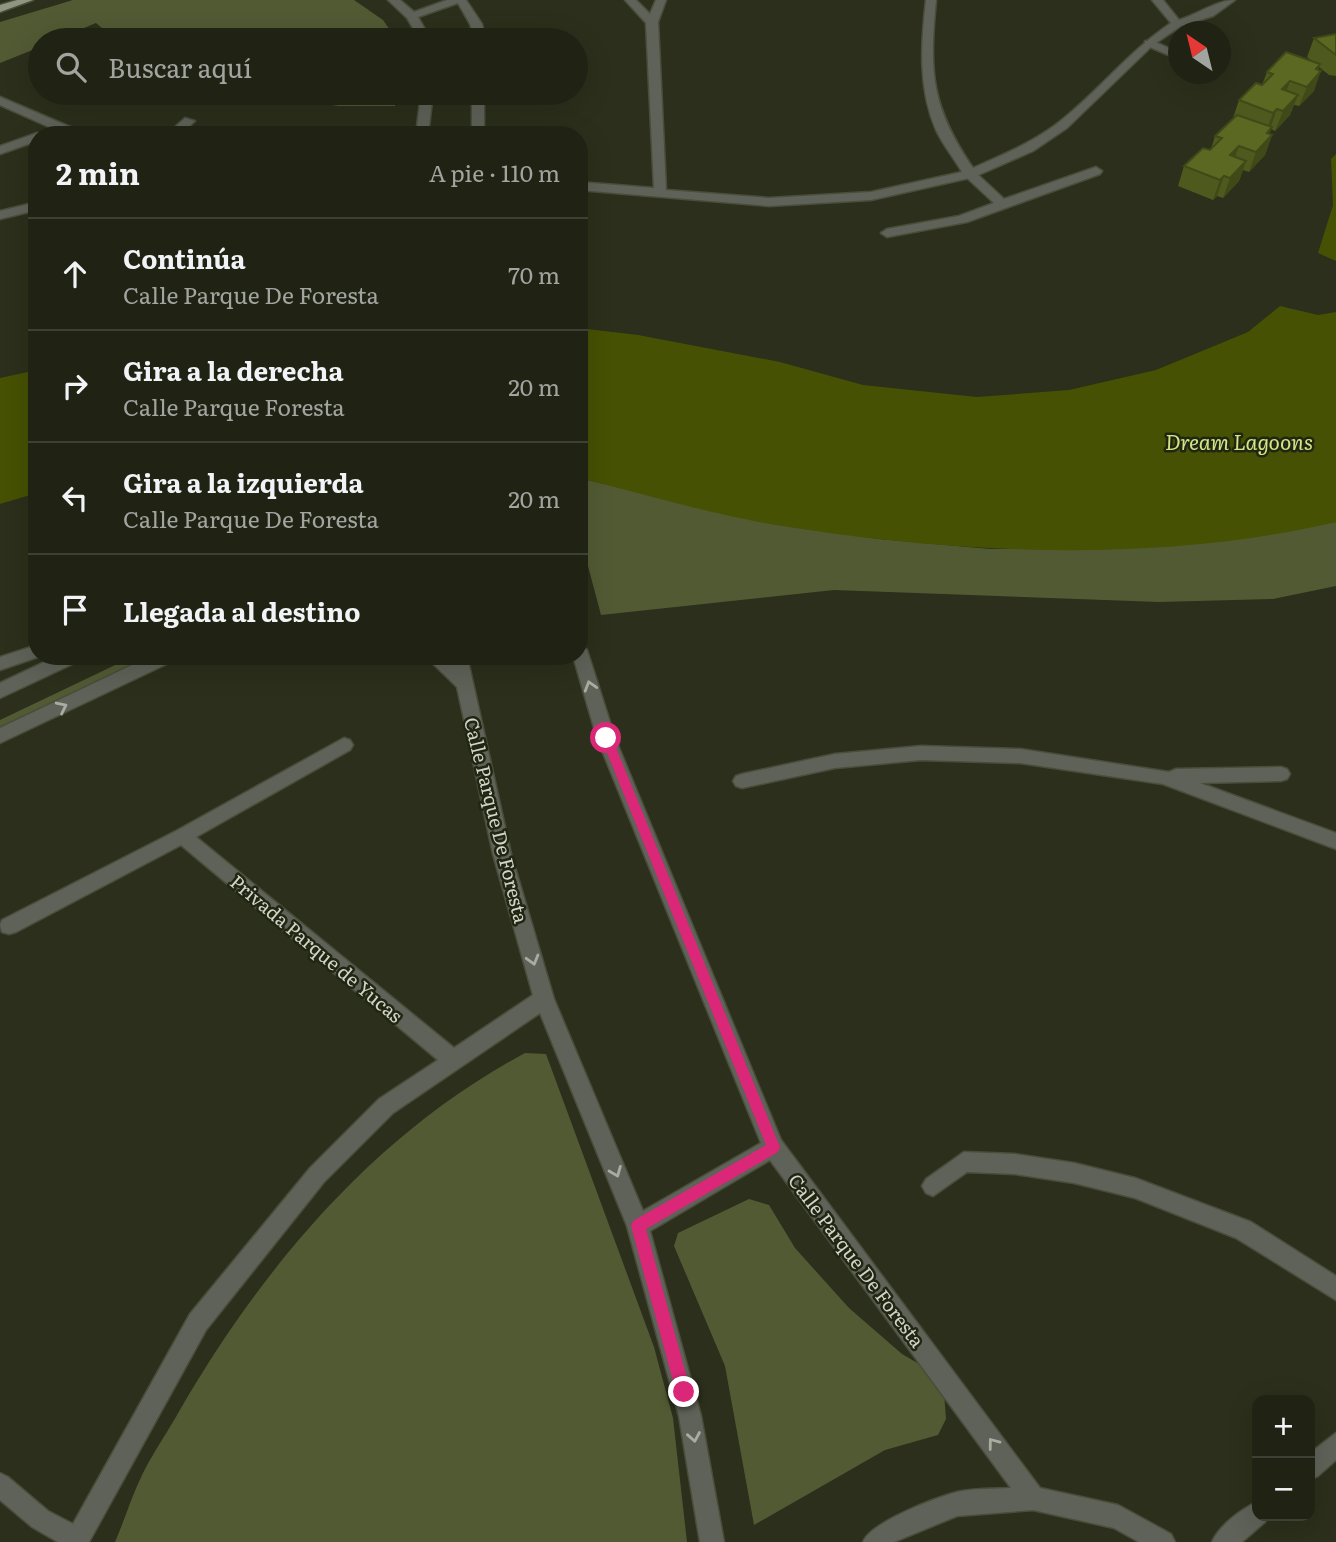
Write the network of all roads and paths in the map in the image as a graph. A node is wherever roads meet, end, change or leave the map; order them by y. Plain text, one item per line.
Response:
1 (393, 0) edge
2 (459, 0) edge
3 (630, 0) edge
4 (661, 0) edge
5 (931, 0) edge
6 (1157, 0) edge
7 (1230, 0) edge
8 (27, 1) edge
9 (0, 9) edge
10 (412, 16) junction
11 (1174, 21) edge
12 (1188, 21) edge
13 (652, 22) junction
14 (418, 28) edge
15 (477, 28) edge
16 (1168, 30) edge
17 (1149, 43) junction
18 (1168, 52) edge
19 (0, 101) edge
20 (426, 105) edge
21 (478, 105) edge
22 (189, 121) dead end
23 (57, 126) edge
24 (183, 126) edge
25 (423, 126) edge
26 (478, 126) edge
27 (28, 140) edge
28 (0, 150) edge
29 (1096, 171) dead end
30 (970, 174) junction
31 (588, 187) edge
32 (660, 192) junction
33 (1004, 206) junction
34 (28, 208) edge
35 (0, 215) edge
36 (887, 233) dead end
37 (28, 654) edge
38 (0, 664) edge
39 (54, 665) edge
40 (148, 665) edge
41 (443, 665) edge
42 (460, 665) edge
43 (584, 665) edge
44 (464, 684) junction
45 (0, 691) edge
46 (0, 736) edge
47 (344, 746) dead end
48 (1281, 774) dead end
49 (1164, 777) junction
50 (742, 781) dead end
51 (182, 836) junction
52 (1336, 841) edge
53 (9, 926) dead end
54 (544, 999) junction
55 (452, 1059) junction
56 (774, 1147) junction
57 (933, 1186) dead end
58 (638, 1226) junction
59 (1336, 1289) edge
60 (1336, 1445) edge
61 (1315, 1464) edge
62 (0, 1485) edge
63 (1033, 1498) junction
64 (1252, 1518) edge
65 (77, 1540) edge
66 (712, 1542) edge
67 (875, 1542) edge
68 (1163, 1542) edge
69 (1224, 1542) edge

1 - 10 street
2 - 10 street
2 - 15 street
3 - 13 street
4 - 13 street
5 - 30 street
6 - 11 street
7 - 12 street
8 - 9 main road
10 - 14 street
13 - 32 street
16 - 17 street
17 - 18 street
17 - 30 street
19 - 23 street
20 - 25 street
21 - 26 street
22 - 24 street
27 - 28 street
29 - 33 street
30 - 32 street
30 - 33 street
31 - 32 street
33 - 36 street
34 - 35 street
37 - 38 street
39 - 45 street
46 -> 40 street
41 - 44 street
42 - 44 street, Calle Parque De Foresta
56 -> 43 street, Calle Parque De Foresta
44 -> 54 street, Calle Parque De Foresta
47 - 51 street
48 - 49 street
49 - 50 street
49 - 52 street
51 - 53 street
51 - 55 street, Privada Parque de Yucas
54 - 55 street
54 -> 58 street, Calle Parque De Foresta
55 - 65 street
56 - 58 street
63 -> 56 street, Calle Parque De Foresta
57 - 59 street
58 -> 66 street, Calle Parque De Foresta
60 - 61 street
62 - 65 street
63 - 67 street
63 - 68 street
64 - 69 street

